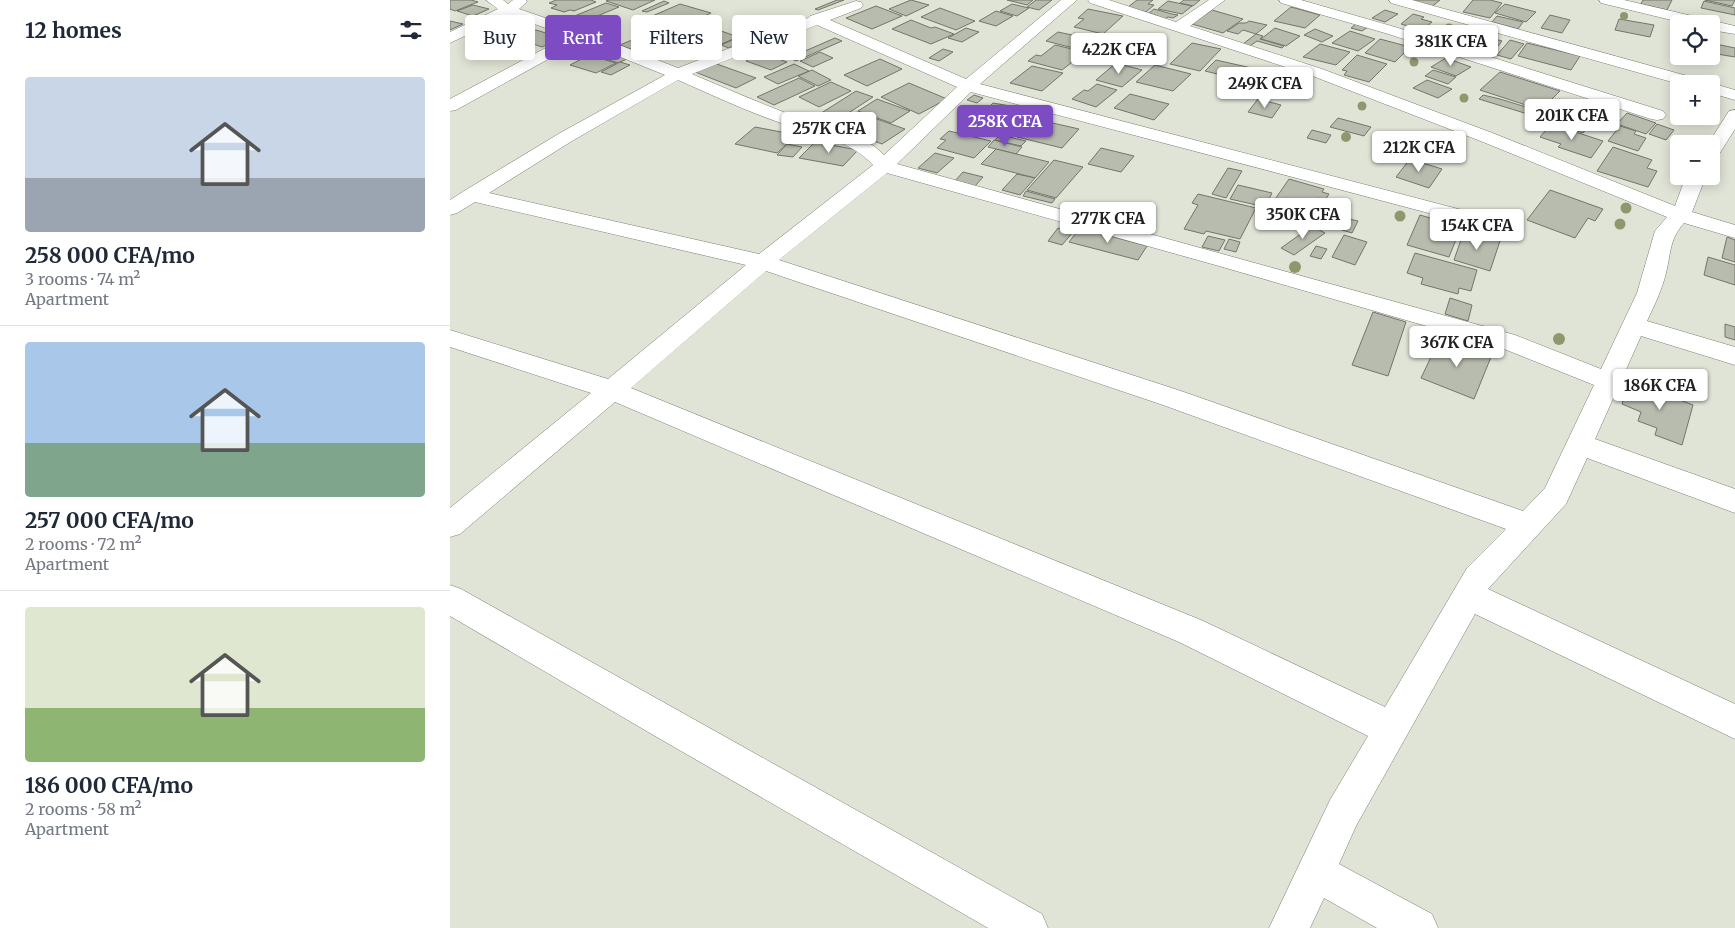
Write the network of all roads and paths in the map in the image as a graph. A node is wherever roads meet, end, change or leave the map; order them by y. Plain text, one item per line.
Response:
1 (493, 0) edge
2 (524, 0) edge
3 (1070, 0) edge
4 (1095, 0) edge
5 (1218, 0) edge
6 (1286, 0) edge
7 (1396, 0) edge
8 (1606, 0) edge
9 (856, 4) dead end
10 (508, 10) junction
11 (1670, 15) edge
12 (815, 19) junction
13 (545, 23) edge
14 (1180, 26) junction
15 (1720, 27) edge
16 (1735, 30) edge
17 (450, 38) edge
18 (621, 51) edge
19 (545, 55) edge
20 (678, 74) junction
21 (1670, 77) edge
22 (968, 86) junction
23 (1720, 91) edge
24 (1735, 95) edge
25 (450, 106) edge
26 (1735, 114) edge
27 (1657, 115) dead end
28 (1720, 141) edge
29 (884, 166) junction
30 (1693, 185) edge
31 (470, 195) junction
32 (450, 209) edge
33 (1455, 214) dead end
34 (1680, 215) junction
35 (1735, 232) edge
36 (763, 262) junction
37 (1633, 325) junction
38 (450, 338) edge
39 (1735, 356) edge
40 (1608, 381) junction
41 (612, 390) junction
42 (1580, 444) junction
43 (1735, 502) edge
44 (450, 525) edge
45 (1529, 525) junction
46 (1468, 595) junction
47 (450, 599) edge
48 (1735, 722) edge
49 (1392, 729) junction
50 (1314, 872) junction
51 (1028, 928) edge
52 (1289, 928) edge
53 (1418, 928) edge

1 - 10 street
2 - 10 street
3 - 22 street
4 - 14 street
5 - 14 street
6 - 27 street
7 - 21 street
8 - 11 street
9 - 12 street
10 - 13 street
10 - 17 street
12 - 20 street
12 - 22 street
14 - 34 street
15 - 16 street
18 - 20 street
19 - 25 street
20 - 29 street
20 - 31 street
22 - 29 street
22 - 33 street
23 - 24 street
26 - 28 street
29 - 36 street
29 - 40 street
30 - 34 street
31 - 32 street
31 - 36 street
34 - 35 street
34 - 37 street
36 - 41 street
36 - 45 street
37 - 39 street
37 - 40 street
38 - 41 street
40 - 42 street
41 - 44 street
41 - 49 street
42 - 43 street
42 - 45 street
45 - 46 street
46 - 48 street
46 - 49 street
47 - 51 street
49 - 50 street
50 - 52 street
50 - 53 street

